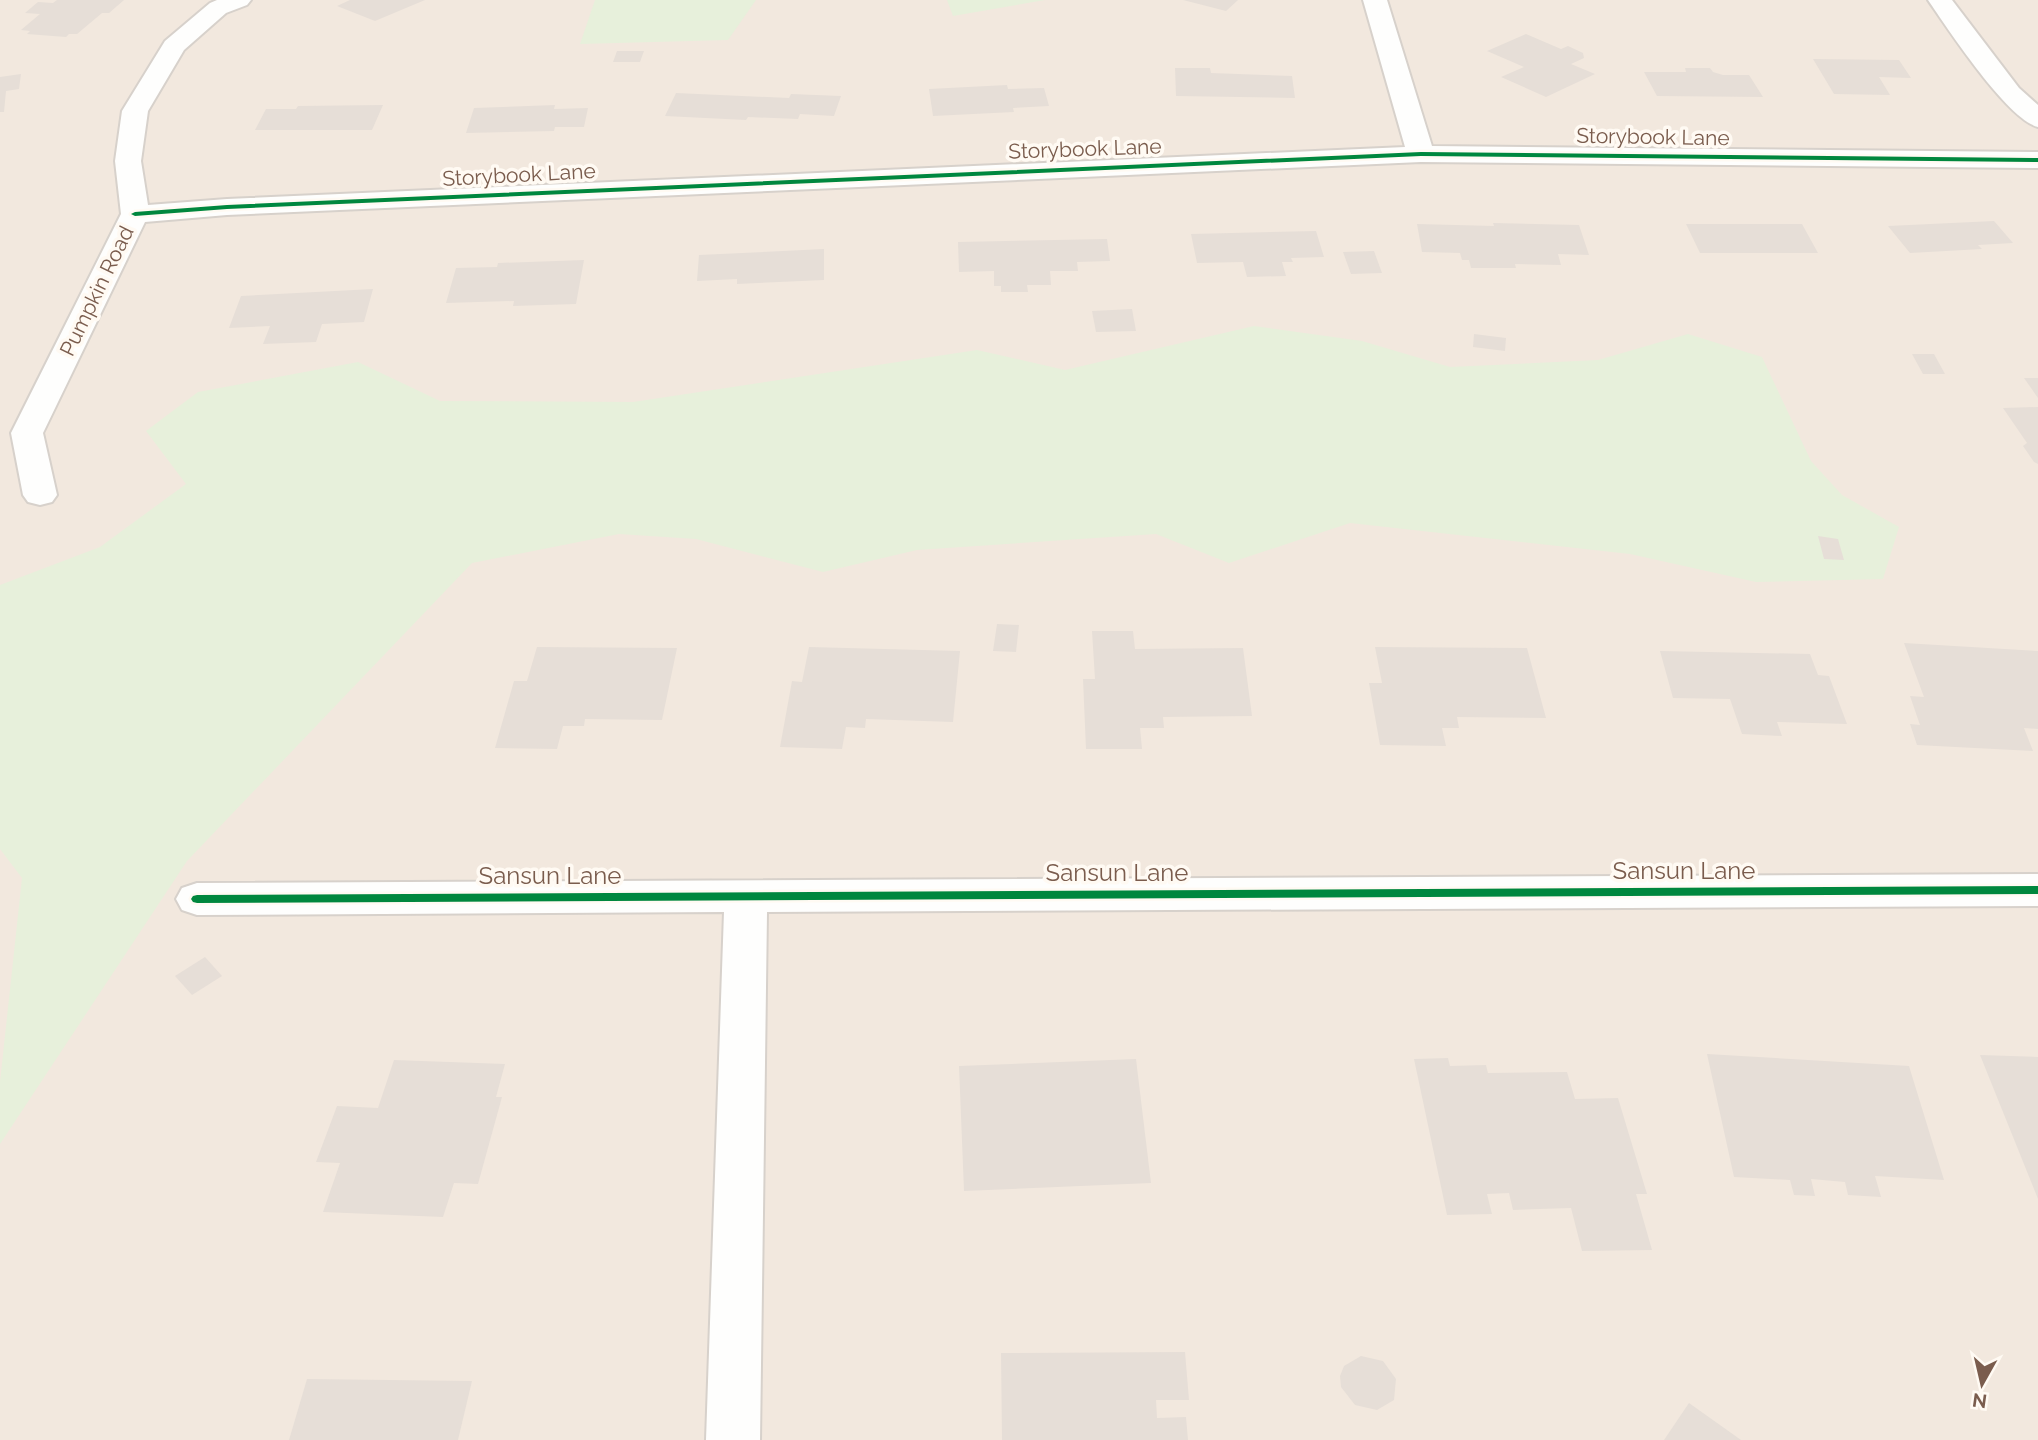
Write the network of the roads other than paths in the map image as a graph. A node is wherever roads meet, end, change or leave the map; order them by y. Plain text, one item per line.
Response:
1 (239, 0) edge
2 (1376, 0) edge
3 (1940, 0) edge
4 (2038, 119) edge
5 (1421, 154) junction
6 (2038, 160) edge
7 (135, 214) junction
8 (40, 495) dead end
9 (2038, 890) edge
10 (746, 896) junction
11 (197, 899) dead end
12 (733, 1440) edge

1 - 7 street, Pumpkin Road
2 - 5 street
3 - 4 street
5 - 6 street, Storybook Lane
5 - 7 street, Storybook Lane
7 - 8 street, Pumpkin Road
9 - 10 street, Sansun Lane
10 - 11 street, Sansun Lane
10 - 12 street

